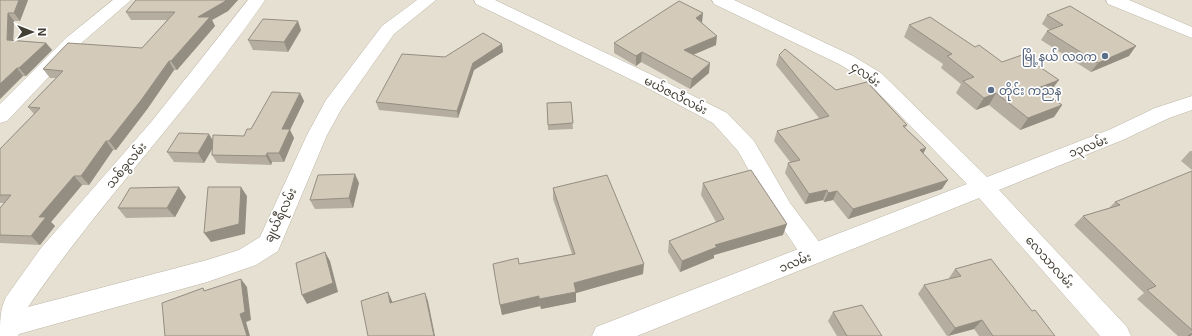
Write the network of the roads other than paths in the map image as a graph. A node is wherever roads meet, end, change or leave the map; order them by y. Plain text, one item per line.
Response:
1 (123, 0) edge
2 (256, 0) edge
3 (428, 0) edge
4 (482, 0) edge
5 (720, 0) edge
6 (1114, 0) edge
7 (1192, 33) edge
8 (1192, 103) edge
9 (0, 116) edge
10 (983, 188) junction
11 (814, 254) junction
12 (4, 330) edge
13 (606, 336) edge
14 (1117, 336) edge

1 - 9 street
2 - 12 street, သစ်ခွလမ်း
3 - 12 street, ချယ်ရီလမ်း
4 - 11 street, မယ်ဇလီလမ်း
5 - 10 street, ၄လမ်း
6 - 7 street
8 - 10 street, ၁၃လမ်း
10 - 11 street, ၁လမ်း
10 - 14 street, လေသာလမ်း
11 - 13 street, ၁လမ်း

